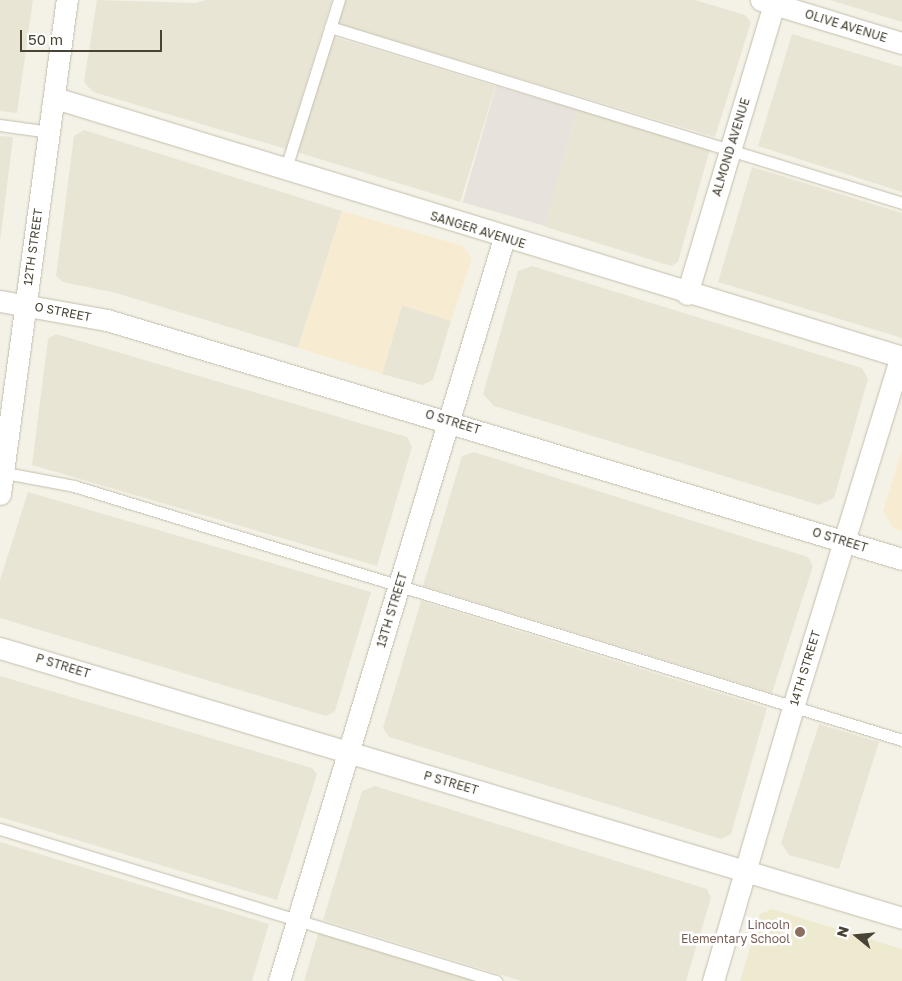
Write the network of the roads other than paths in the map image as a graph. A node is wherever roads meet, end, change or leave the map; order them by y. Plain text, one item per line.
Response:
1 (67, 0) edge
2 (339, 0) edge
3 (770, 1) edge
4 (330, 27) junction
5 (902, 43) edge
6 (55, 98) junction
7 (0, 125) edge
8 (50, 132) junction
9 (730, 150) junction
10 (286, 171) junction
11 (902, 203) edge
12 (504, 238) junction
13 (687, 294) junction
14 (0, 301) edge
15 (25, 305) junction
16 (901, 357) edge
17 (449, 421) junction
18 (2, 472) edge
19 (0, 494) edge
20 (844, 541) junction
21 (902, 558) edge
22 (398, 588) junction
23 (0, 648) edge
24 (793, 707) junction
25 (902, 740) edge
26 (349, 752) junction
27 (0, 829) edge
28 (746, 870) junction
29 (902, 918) edge
30 (298, 919) junction
31 (279, 981) edge
32 (496, 981) edge
33 (713, 981) edge

1 - 6 street, 12TH STREET
2 - 4 lane
3 - 5 street, OLIVE AVENUE
3 - 9 street, ALMOND AVENUE
4 - 9 lane
4 - 10 lane
6 - 8 street, 12TH STREET
6 - 10 street, SANGER AVENUE
7 - 8 lane
8 - 15 street, 12TH STREET
9 - 11 lane
9 - 13 street, ALMOND AVENUE
10 - 12 street, SANGER AVENUE
12 - 13 street, SANGER AVENUE
12 - 17 street, 13TH STREET
13 - 16 street, SANGER AVENUE
14 - 15 street, O STREET
15 - 17 street, O STREET
15 - 18 street, 12TH STREET
16 - 20 street, 14TH STREET
17 - 20 street, O STREET
17 - 22 street, 13TH STREET
18 - 19 street, 12TH STREET
18 - 22 lane
20 - 21 street, O STREET
20 - 24 street, 14TH STREET
22 - 24 lane
22 - 26 street, 13TH STREET
23 - 26 street, P STREET
24 - 25 lane
24 - 28 street, 14TH STREET
26 - 28 street, P STREET
26 - 30 street, 13TH STREET
27 - 30 lane
28 - 29 street, P STREET
28 - 33 street, 14TH STREET
30 - 31 street, 13TH STREET
30 - 32 lane

